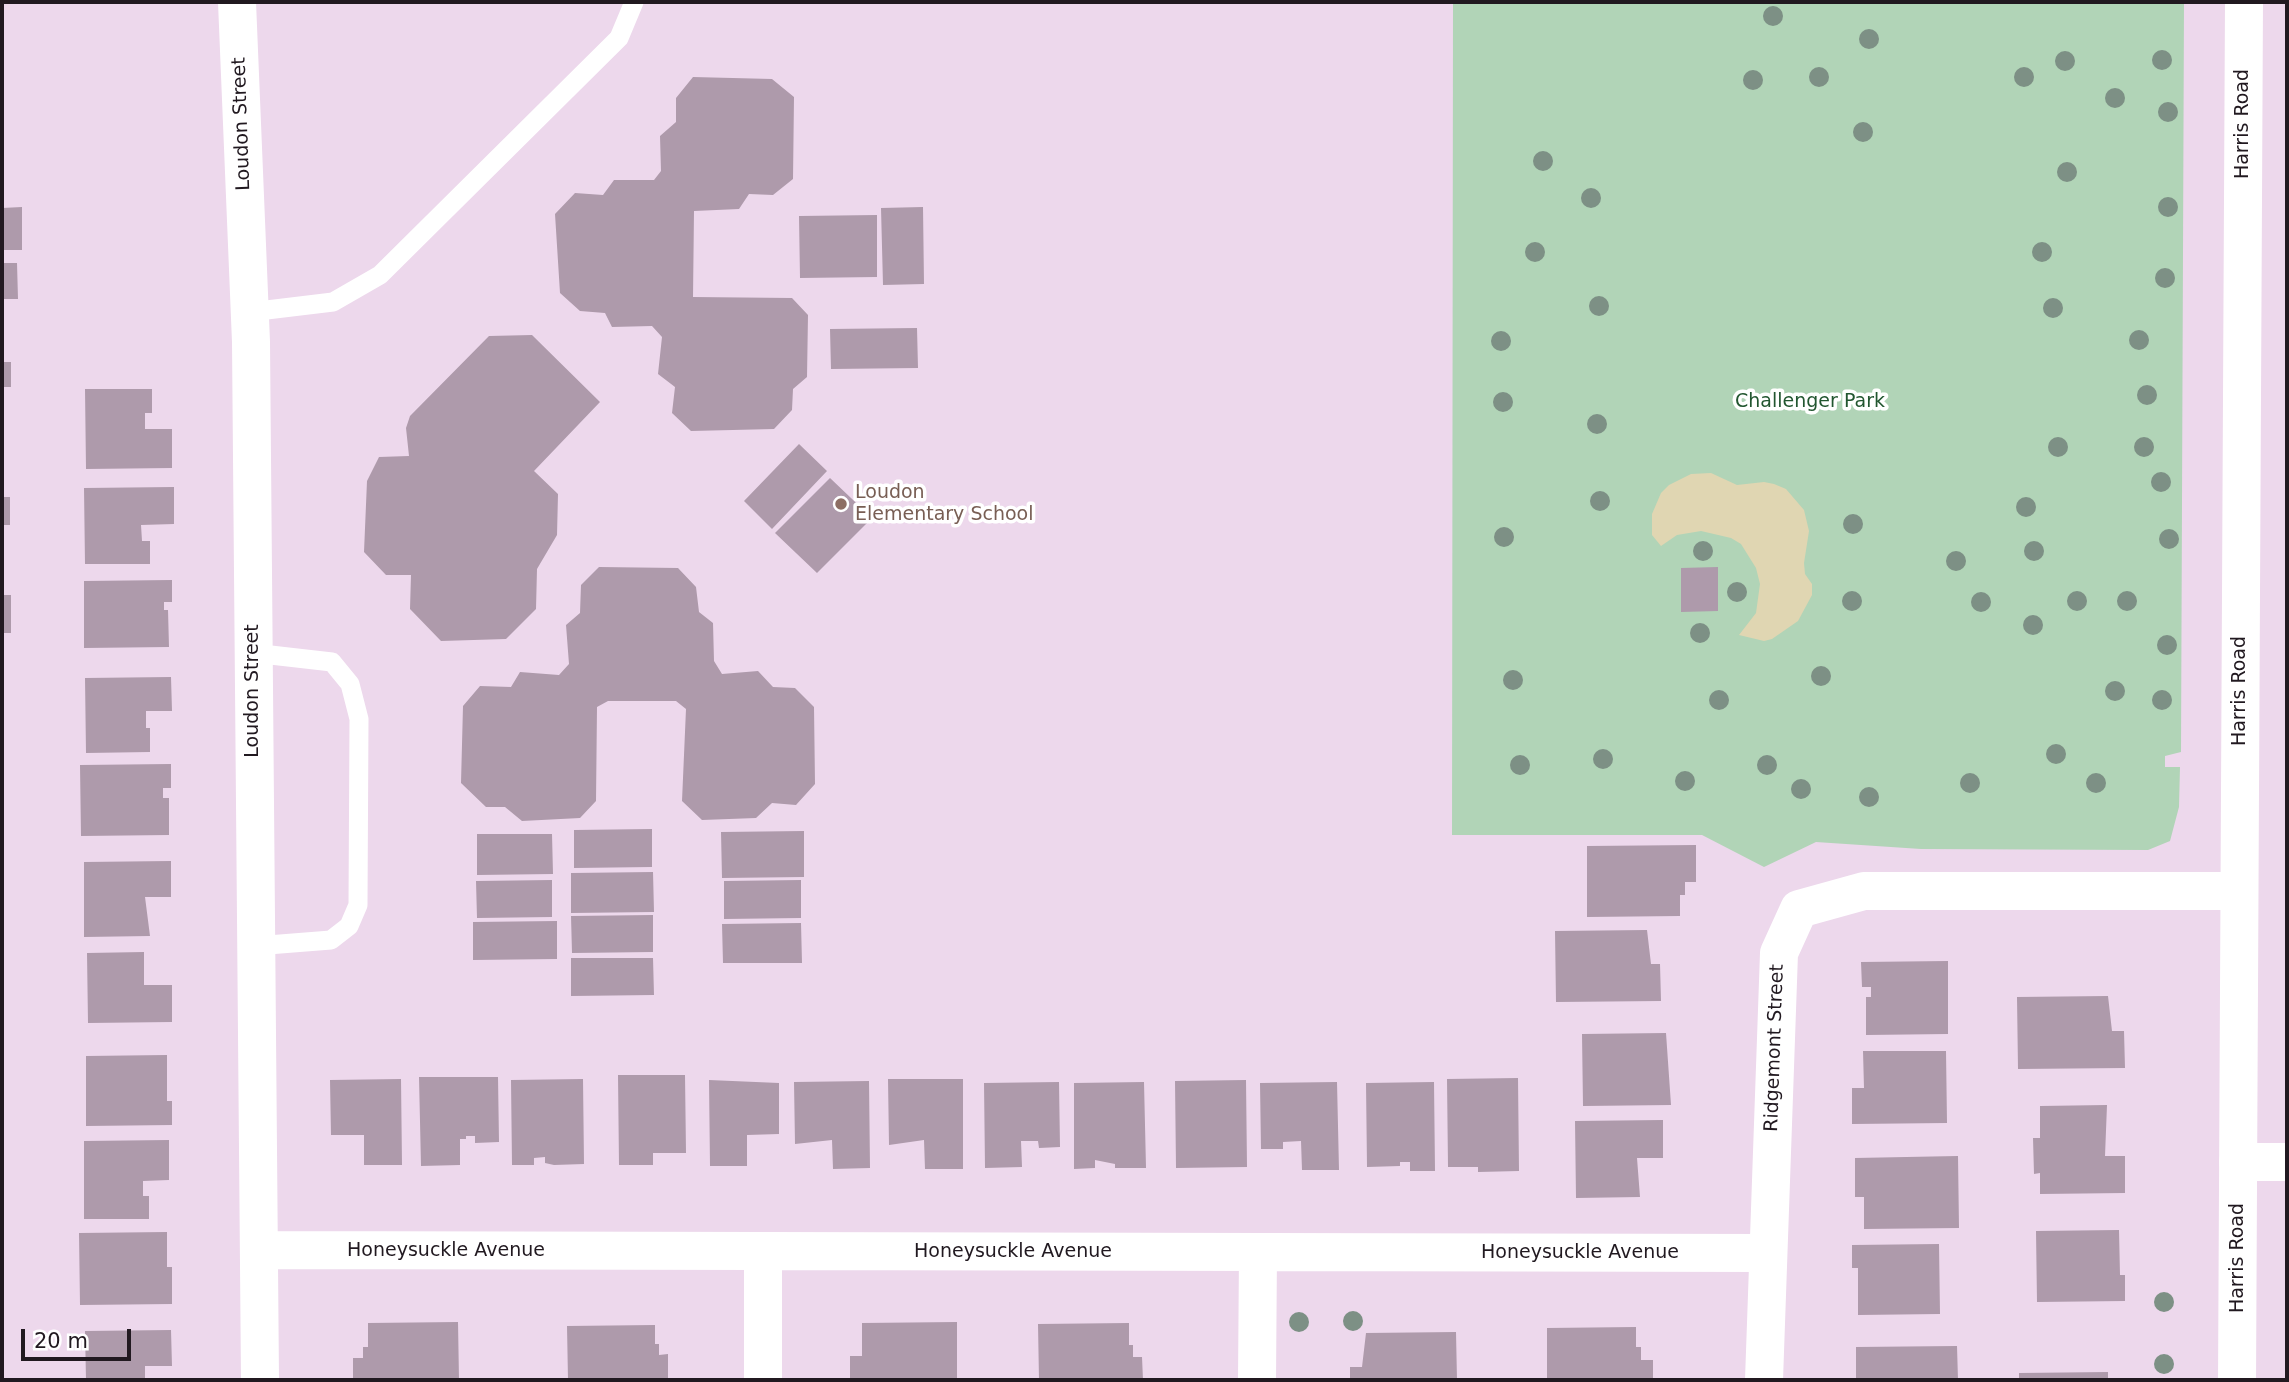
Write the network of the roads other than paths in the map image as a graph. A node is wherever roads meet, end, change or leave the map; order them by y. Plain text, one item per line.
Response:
1 (237, 2) edge
2 (634, 2) edge
3 (2244, 2) edge
4 (250, 312) junction
5 (253, 653) junction
6 (2238, 891) junction
7 (255, 946) junction
8 (2238, 1162) junction
9 (2287, 1162) edge
10 (258, 1251) junction
11 (763, 1251) junction
12 (1258, 1252) junction
13 (1767, 1254) junction
14 (260, 1380) edge
15 (763, 1380) edge
16 (1257, 1380) edge
17 (1764, 1380) edge
18 (2237, 1380) edge

1 - 4 street, Loudon Street
2 - 4 lane
3 - 6 street, Harris Road
4 - 5 street, Loudon Street
5 - 7 street, Loudon Street
5 - 7 lane
6 - 8 street, Harris Road
6 - 13 street, Ridgemont Street
7 - 10 street, Loudon Street
8 - 9 street
8 - 18 street, Harris Road
10 - 11 street, Honeysuckle Avenue
10 - 14 street, Loudon Street
11 - 12 street, Honeysuckle Avenue
11 - 15 street
12 - 13 street, Honeysuckle Avenue
12 - 16 street
13 - 17 street, Ridgemont Street

